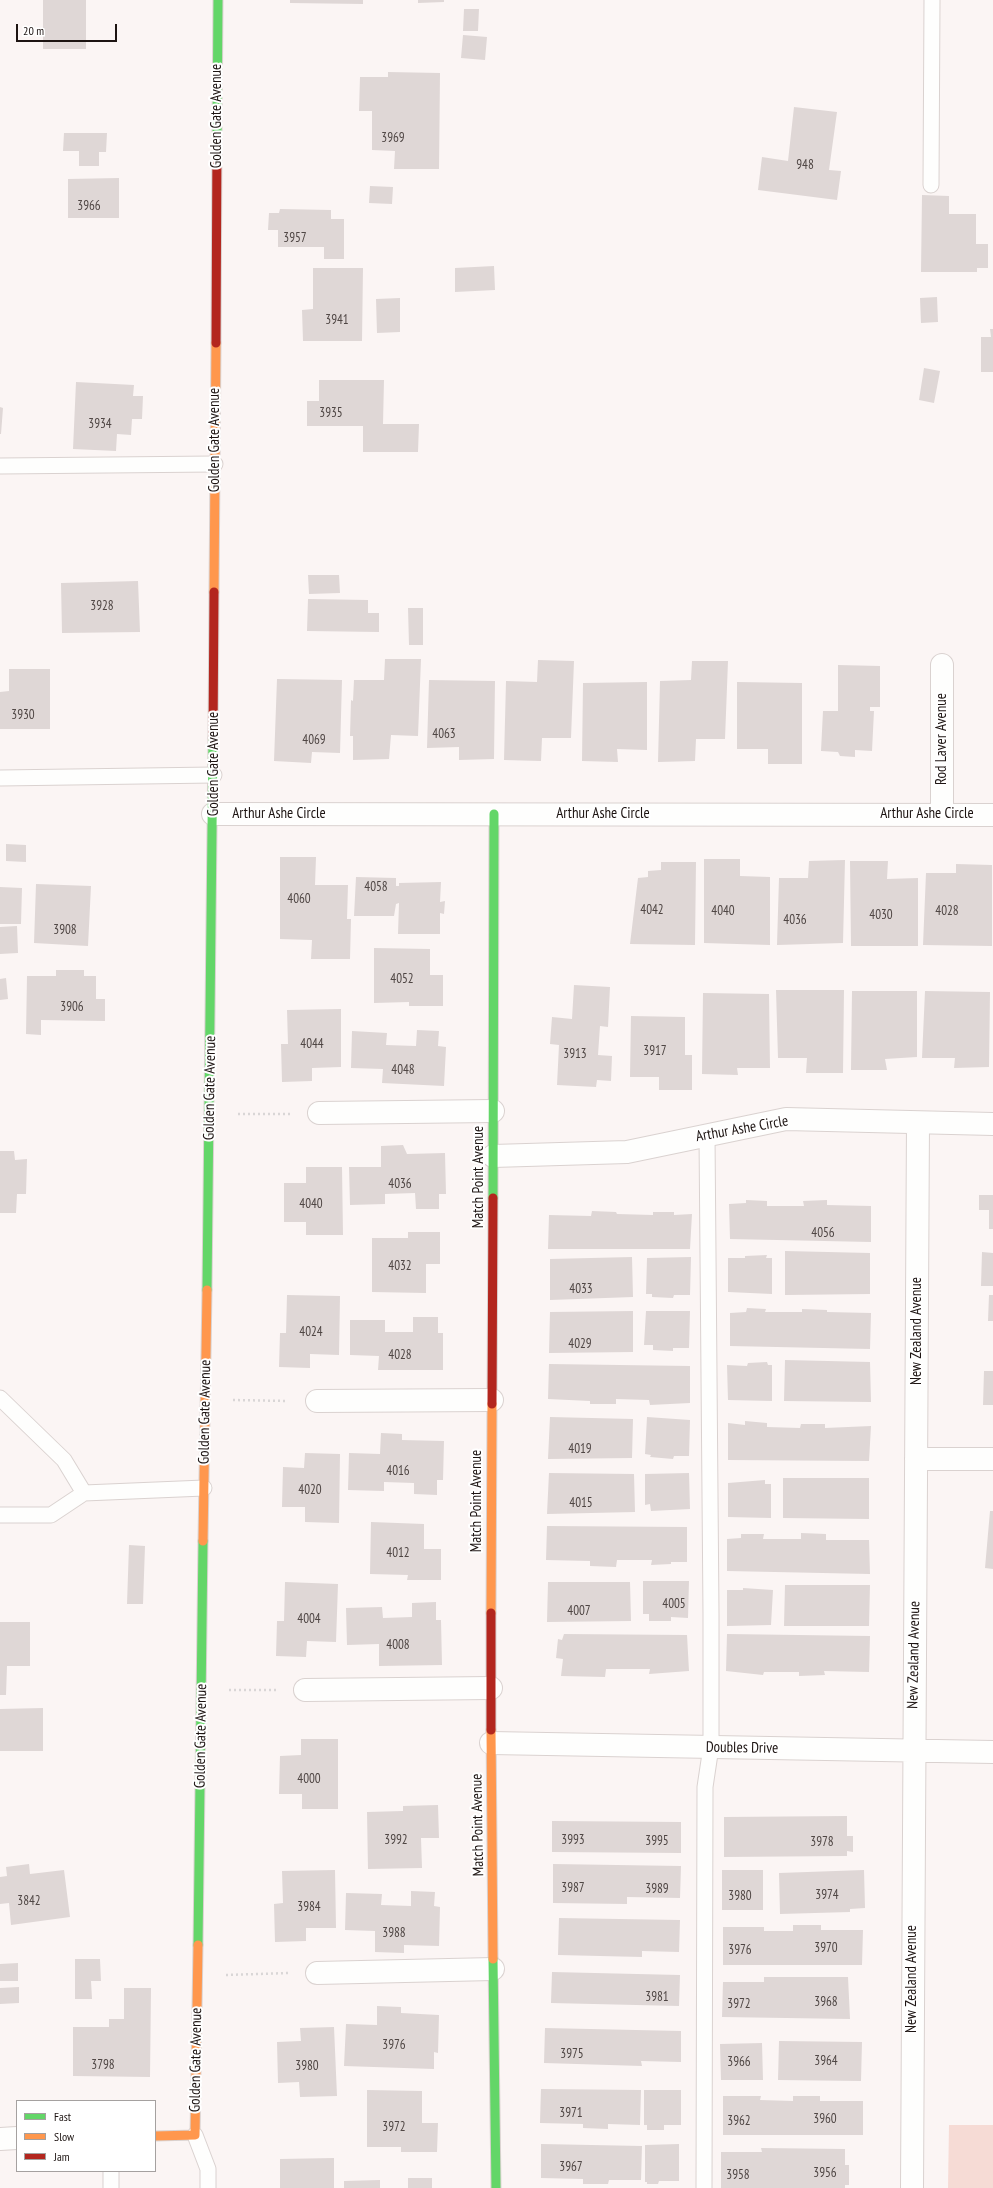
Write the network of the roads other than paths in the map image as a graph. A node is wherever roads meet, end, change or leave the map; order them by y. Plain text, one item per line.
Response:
1 (218, 0) edge
2 (932, 0) edge
3 (930, 185) dead end
4 (215, 464) junction
5 (0, 466) edge
6 (942, 665) dead end
7 (214, 775) junction
8 (0, 778) edge
9 (213, 814) junction
10 (494, 814) junction
11 (942, 814) junction
12 (993, 815) edge
13 (493, 1111) junction
14 (319, 1114) road end
15 (918, 1123) junction
16 (993, 1124) edge
17 (707, 1135) junction
18 (493, 1156) junction
19 (0, 1398) edge
20 (492, 1400) junction
21 (317, 1401) road end
22 (993, 1458) edge
23 (916, 1459) junction
24 (204, 1488) junction
25 (84, 1493) junction
26 (0, 1515) edge
27 (491, 1688) junction
28 (304, 1690) road end
29 (491, 1742) junction
30 (710, 1748) junction
31 (913, 1752) junction
32 (993, 1752) edge
33 (493, 1968) junction
34 (317, 1973) road end
35 (195, 2135) junction
36 (156, 2136) edge
37 (16, 2138) edge
38 (0, 2139) edge
39 (111, 2172) edge
40 (111, 2188) edge
41 (208, 2188) edge
42 (496, 2188) edge
43 (704, 2188) edge
44 (912, 2188) edge

1 - 4 street, Golden Gate Avenue
2 - 3 lane
4 - 5 lane
4 - 7 street, Golden Gate Avenue
6 - 11 street, Rod Laver Avenue
7 - 8 lane
7 - 9 street, Golden Gate Avenue
9 - 10 street, Arthur Ashe Circle
9 - 24 street, Golden Gate Avenue
10 - 11 street, Arthur Ashe Circle
10 - 13 street, Match Point Avenue
11 - 12 street, Arthur Ashe Circle
13 - 14 street
13 - 18 street, Match Point Avenue
15 - 16 street, Arthur Ashe Circle
15 - 17 street, Arthur Ashe Circle
15 - 23 street, New Zealand Avenue
17 - 18 street, Arthur Ashe Circle
17 - 30 lane
18 - 20 street, Match Point Avenue
19 - 25 lane
20 - 21 street
20 - 27 street, Match Point Avenue
22 - 23 street
23 - 31 street, New Zealand Avenue
24 - 25 lane
24 - 35 street, Golden Gate Avenue
25 - 26 lane
27 - 28 street
27 - 29 street, Match Point Avenue
29 - 30 street, Doubles Drive
29 - 33 street, Match Point Avenue
30 - 31 street, Doubles Drive
30 - 43 lane
31 - 32 street, Doubles Drive
31 - 44 street, New Zealand Avenue
33 - 34 street
33 - 42 street, Match Point Avenue
35 - 36 street
35 - 41 lane
37 - 38 street
39 - 40 lane

